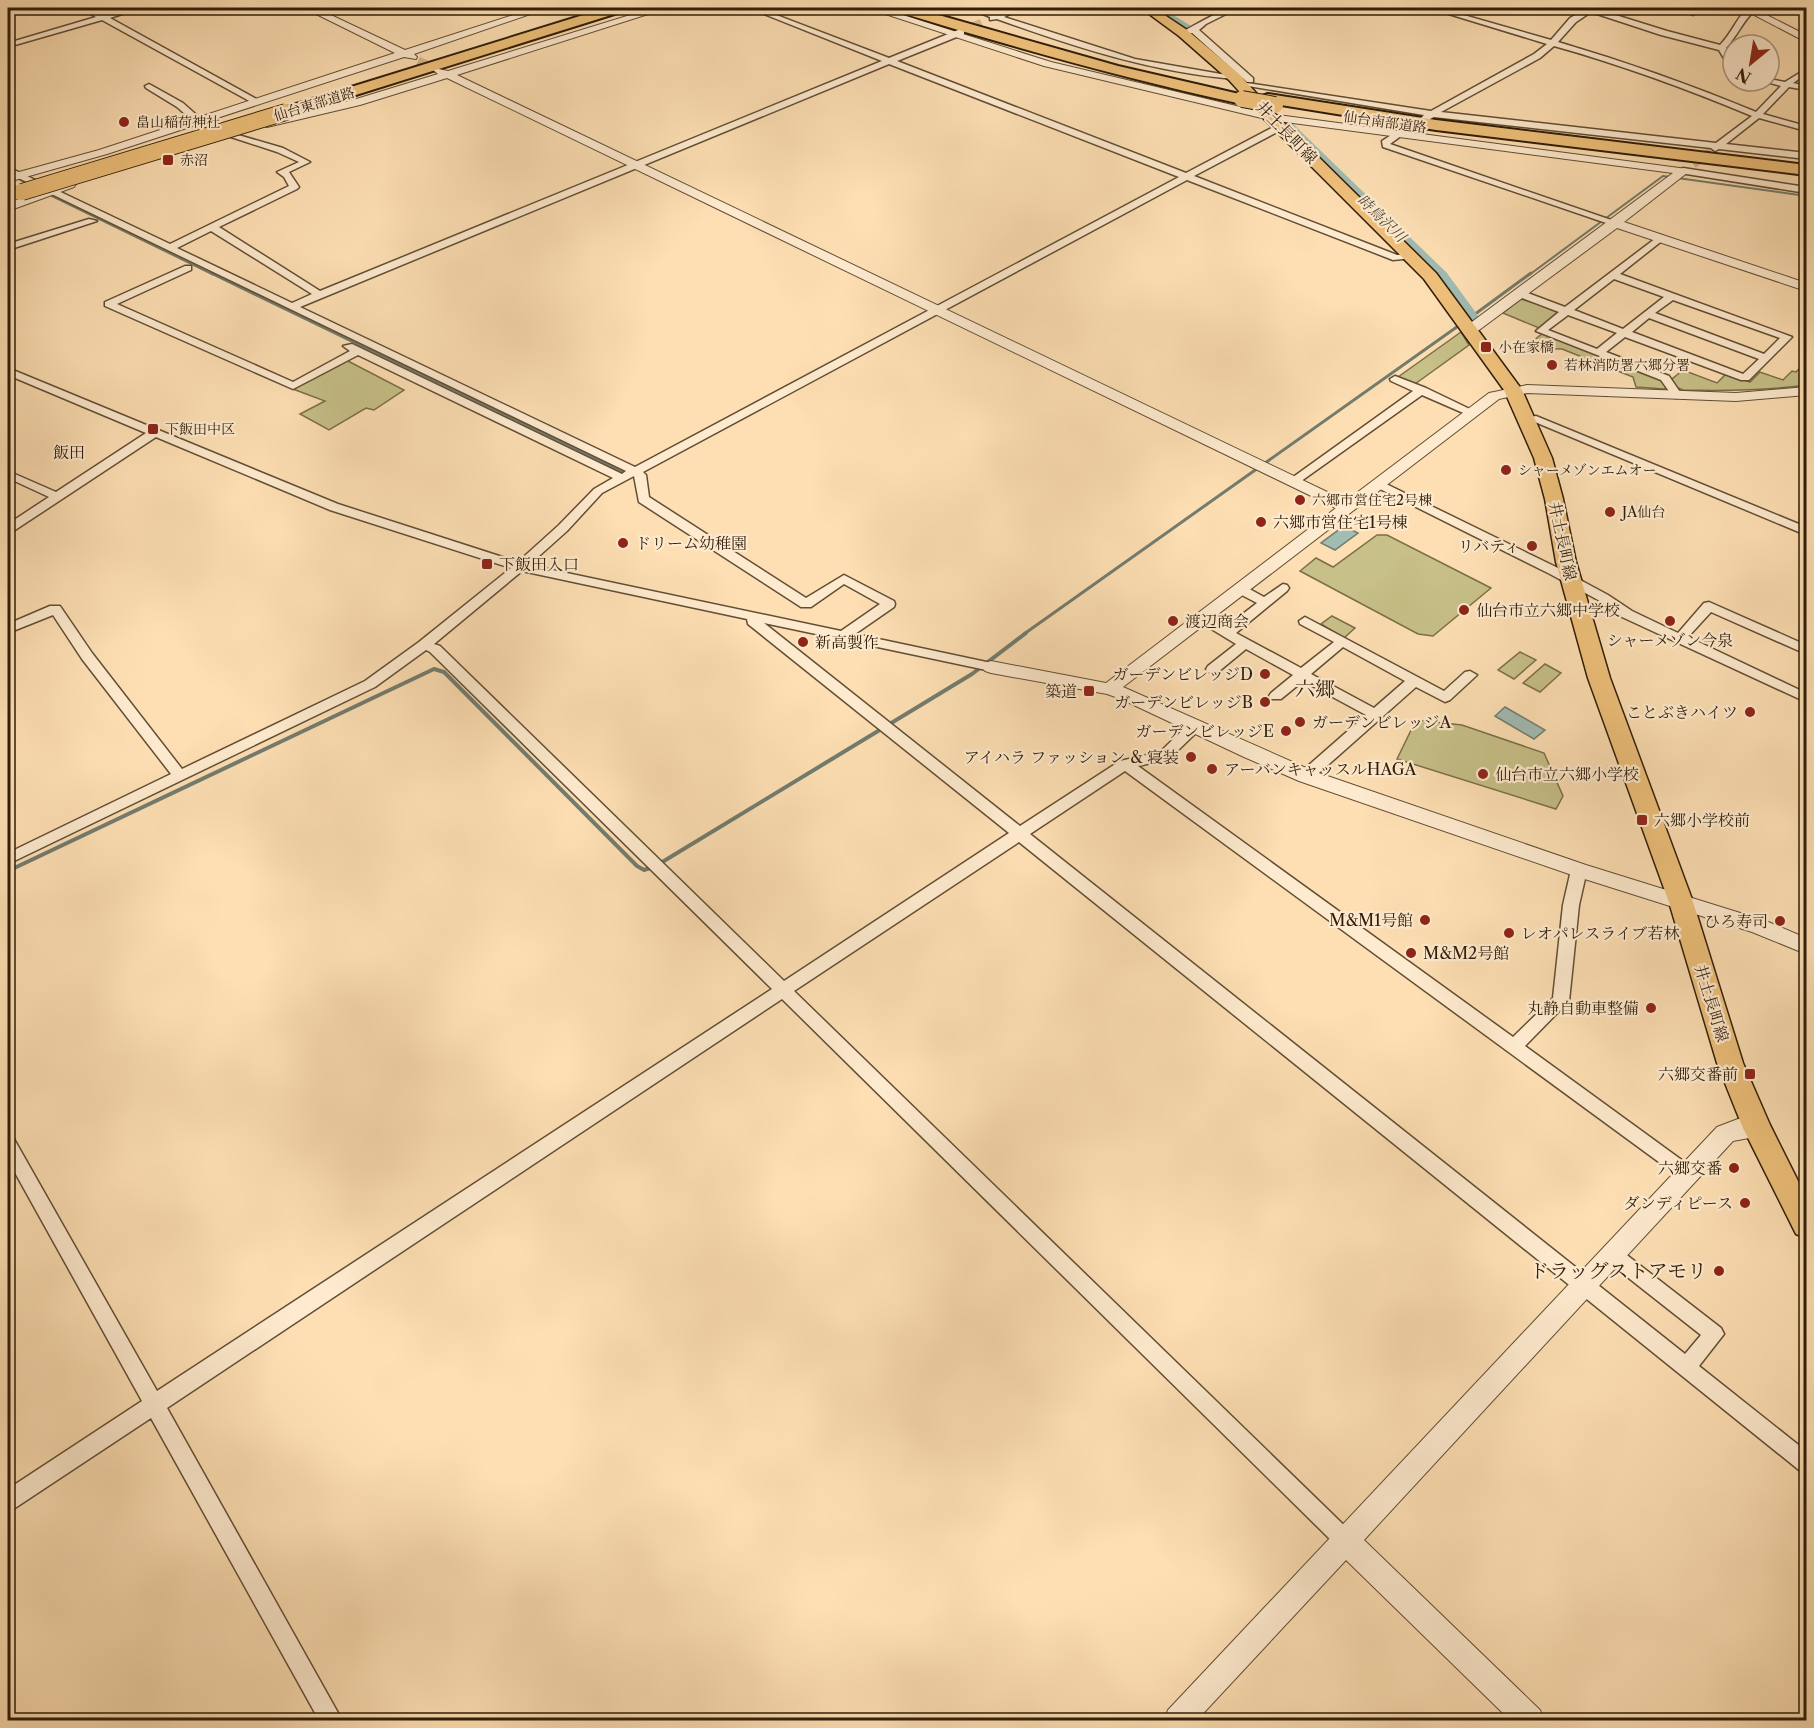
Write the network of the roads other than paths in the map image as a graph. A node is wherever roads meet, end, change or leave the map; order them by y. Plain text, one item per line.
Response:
1 (85, 8) edge
2 (137, 8) edge
3 (309, 8) edge
4 (537, 8) edge
5 (573, 8) edge
6 (603, 8) edge
7 (619, 8) edge
8 (632, 8) edge
9 (662, 8) edge
10 (752, 8) edge
11 (872, 8) edge
12 (900, 8) edge
13 (911, 8) edge
14 (920, 8) edge
15 (931, 8) edge
16 (972, 8) tunnel mouth
17 (1019, 8) edge
18 (1147, 8) edge
19 (1234, 8) edge
20 (1432, 8) edge
21 (1588, 8) edge
22 (1748, 9) edge
23 (997, 16) junction
24 (103, 17) junction
25 (967, 29) junction
26 (1189, 32) junction
27 (1735, 33) edge
28 (1806, 39) edge
29 (1031, 43) junction
30 (1553, 43) junction
31 (8, 45) edge
32 (1721, 48) edge
33 (489, 49) junction
34 (406, 54) junction
35 (418, 61) tunnel mouth
36 (889, 61) junction
37 (1806, 71) edge
38 (444, 73) junction
39 (371, 81) junction
40 (1781, 83) edge
41 (1787, 84) junction
42 (149, 86) dead end
43 (1238, 88) junction
44 (1806, 88) edge
45 (256, 101) junction
46 (1270, 107) junction
47 (282, 110) junction
48 (1757, 115) junction
49 (1428, 116) junction
50 (199, 120) junction
51 (1806, 129) edge
52 (1401, 133) junction
53 (229, 135) junction
54 (1579, 141) junction
55 (1719, 145) junction
56 (1711, 151) tunnel mouth
57 (1806, 156) edge
58 (636, 164) junction
59 (1806, 164) edge
60 (1681, 170) junction
61 (1806, 170) edge
62 (1806, 175) edge
63 (1187, 177) junction
64 (1806, 180) edge
65 (17, 185) edge
66 (1806, 190) edge
67 (8, 207) edge
68 (92, 221) junction
69 (1609, 221) junction
70 (213, 228) junction
71 (1660, 238) junction
72 (8, 247) edge
73 (169, 248) junction
74 (1410, 256) junction
75 (188, 268) junction
76 (1613, 275) junction
77 (1806, 287) edge
78 (1521, 294) junction
79 (320, 295) junction
80 (1671, 296) junction
81 (290, 307) junction
82 (936, 310) junction
83 (1567, 311) junction
84 (1647, 314) junction
85 (1466, 325) junction
86 (1624, 332) junction
87 (358, 351) junction
88 (1598, 353) junction
89 (1766, 358) junction
90 (9, 373) edge
91 (1395, 379) dead end
92 (1422, 390) junction
93 (1513, 390) junction
94 (1806, 392) edge
95 (1677, 395) junction
96 (1472, 413) junction
97 (1527, 420) junction
98 (155, 432) junction
99 (8, 474) edge
100 (627, 475) junction
101 (1293, 482) junction
102 (1378, 484) junction
103 (56, 496) junction
104 (1348, 508) junction
105 (8, 529) edge
106 (1806, 531) edge
107 (520, 567) junction
108 (1571, 581) junction
109 (1283, 588) dead end
110 (1240, 589) junction
111 (1265, 602) junction
112 (753, 617) junction
113 (1200, 619) junction
114 (1305, 621) dead end
115 (8, 629) edge
116 (1227, 633) junction
117 (843, 636) junction
118 (1680, 638) junction
119 (1343, 641) junction
120 (1246, 644) junction
121 (424, 645) junction
122 (1806, 651) edge
123 (983, 665) joint
124 (1214, 669) dead end
125 (1303, 674) junction
126 (1470, 675) dead end
127 (1415, 680) junction
128 (1109, 689) junction
129 (1276, 696) dead end
130 (1806, 698) edge
131 (1376, 715) junction
132 (1194, 727) junction
133 (1125, 764) junction
134 (179, 775) junction
135 (1306, 776) junction
136 (1020, 834) junction
137 (8, 859) edge
138 (1579, 870) junction
139 (1681, 902) junction
140 (1806, 946) edge
141 (783, 990) junction
142 (1514, 1047) junction
143 (1757, 1128) junction
144 (8, 1144) edge
145 (1688, 1174) junction
146 (1805, 1219) edge
147 (1612, 1255) junction
148 (1584, 1286) junction
149 (1686, 1367) junction
150 (154, 1404) junction
151 (1806, 1463) edge
152 (8, 1502) edge
153 (1346, 1540) junction
154 (331, 1720) edge
155 (1178, 1720) edge
156 (1530, 1720) edge

1 - 24 street
2 - 24 street
3 - 34 street
4 - 34 street
5 - 39 highway
6 - 39 highway, 仙台東部道路
7 - 33 highway, 仙台東部道路
8 - 33 highway
9 - 38 street
10 - 36 street
11 - 25 street
12 - 25 highway
13 - 25 highway
14 - 29 highway
15 - 29 highway
16 - 23 street
17 - 23 street
18 - 26 main road
19 - 26 street
20 - 30 street
21 - 30 street
21 - 32 street
22 - 27 street
22 - 28 street
23 - 25 street
23 - 43 street
24 - 31 street
24 - 45 street
25 - 36 street
25 - 43 highway, 仙台南部道路
25 - 46 street
26 - 43 main road
26 - 46 street
29 - 43 highway, 仙台南部道路
30 - 48 street
30 - 49 street
33 - 47 highway, 仙台東部道路
34 - 35 street
34 - 45 street
36 - 58 street
36 - 63 street
37 - 41 street
38 - 53 street
38 - 58 street
39 - 47 highway, 仙台東部道路
40 - 41 street
41 - 44 street
41 - 48 street
42 - 50 street
43 - 46 highway, 仙台南部道路, bridge
43 - 46 street
45 - 50 street
46 - 49 street
46 - 52 street
46 - 54 highway, 仙台南部道路
46 - 60 highway, 仙台南部道路
46 - 63 street
46 - 74 main road, 井土長町線
47 - 65 highway, 仙台東部道路, bridge
48 - 51 street
48 - 55 street
49 - 55 street
50 - 53 street
50 - 65 street
52 - 60 street
52 - 69 street
53 - 65 street
53 - 70 street
54 - 59 highway
54 - 61 highway, 仙台南部道路
55 - 56 street
55 - 57 street
58 - 79 street
58 - 82 street
60 - 62 highway, 仙台南部道路
60 - 64 highway
60 - 66 street
60 - 69 street
63 - 74 street
63 - 82 street
65 - 67 street
65 - 68 street
65 - 73 street
68 - 72 street
68 - 75 street
69 - 71 street
69 - 78 street
70 - 73 street
70 - 79 street
71 - 76 street
71 - 77 street
73 - 81 street
74 - 85 main road, 井土長町線
75 - 87 street
75 - 87 street
76 - 80 street
76 - 83 street
78 - 83 street
78 - 85 street
79 - 81 street
80 - 84 street
80 - 89 street
81 - 100 street
82 - 100 street
82 - 101 street
83 - 86 street
83 - 88 street
84 - 86 street
84 - 89 street
85 - 93 main road, 井土長町線
86 - 88 street
86 - 89 street
87 - 100 street
88 - 95 street
90 - 98 street
91 - 92 street
92 - 96 street
92 - 101 street
93 - 95 street
93 - 96 street
93 - 97 main road, 井土長町線
94 - 95 street
96 - 102 street
97 - 106 street
97 - 108 main road, 井土長町線
98 - 103 street
98 - 107 street
99 - 103 street
100 - 107 street
100 - 117 street
101 - 104 street
102 - 104 street
102 - 108 street
103 - 105 street
104 - 110 street
107 - 112 street
107 - 121 street
108 - 118 street
108 - 139 main road, 井土長町線
109 - 111 street
110 - 111 street
110 - 113 street
111 - 116 street
112 - 117 street
112 - 136 street
113 - 116 street
113 - 128 street
114 - 119 street
115 - 134 street
116 - 120 street
117 - 123 street
118 - 122 street
118 - 130 street
119 - 125 street
119 - 127 street
120 - 124 street
120 - 125 street
121 - 134 street
121 - 141 street
123 - 128 street
125 - 129 street
125 - 131 street
126 - 127 street
127 - 131 street
128 - 132 street
131 - 135 street
132 - 133 street
132 - 135 street
133 - 136 street
133 - 142 street
134 - 137 street
135 - 138 street
136 - 141 street
136 - 148 street
138 - 139 street
138 - 142 street
139 - 140 street
139 - 143 main road, 井土長町線
141 - 150 street
141 - 153 street
142 - 145 street
143 - 145 street
143 - 146 main road, 井土長町線
144 - 150 street
145 - 147 street
147 - 148 street
147 - 149 street
148 - 149 street
148 - 153 street
149 - 151 street
150 - 152 street
150 - 154 street
153 - 155 street
153 - 156 street

